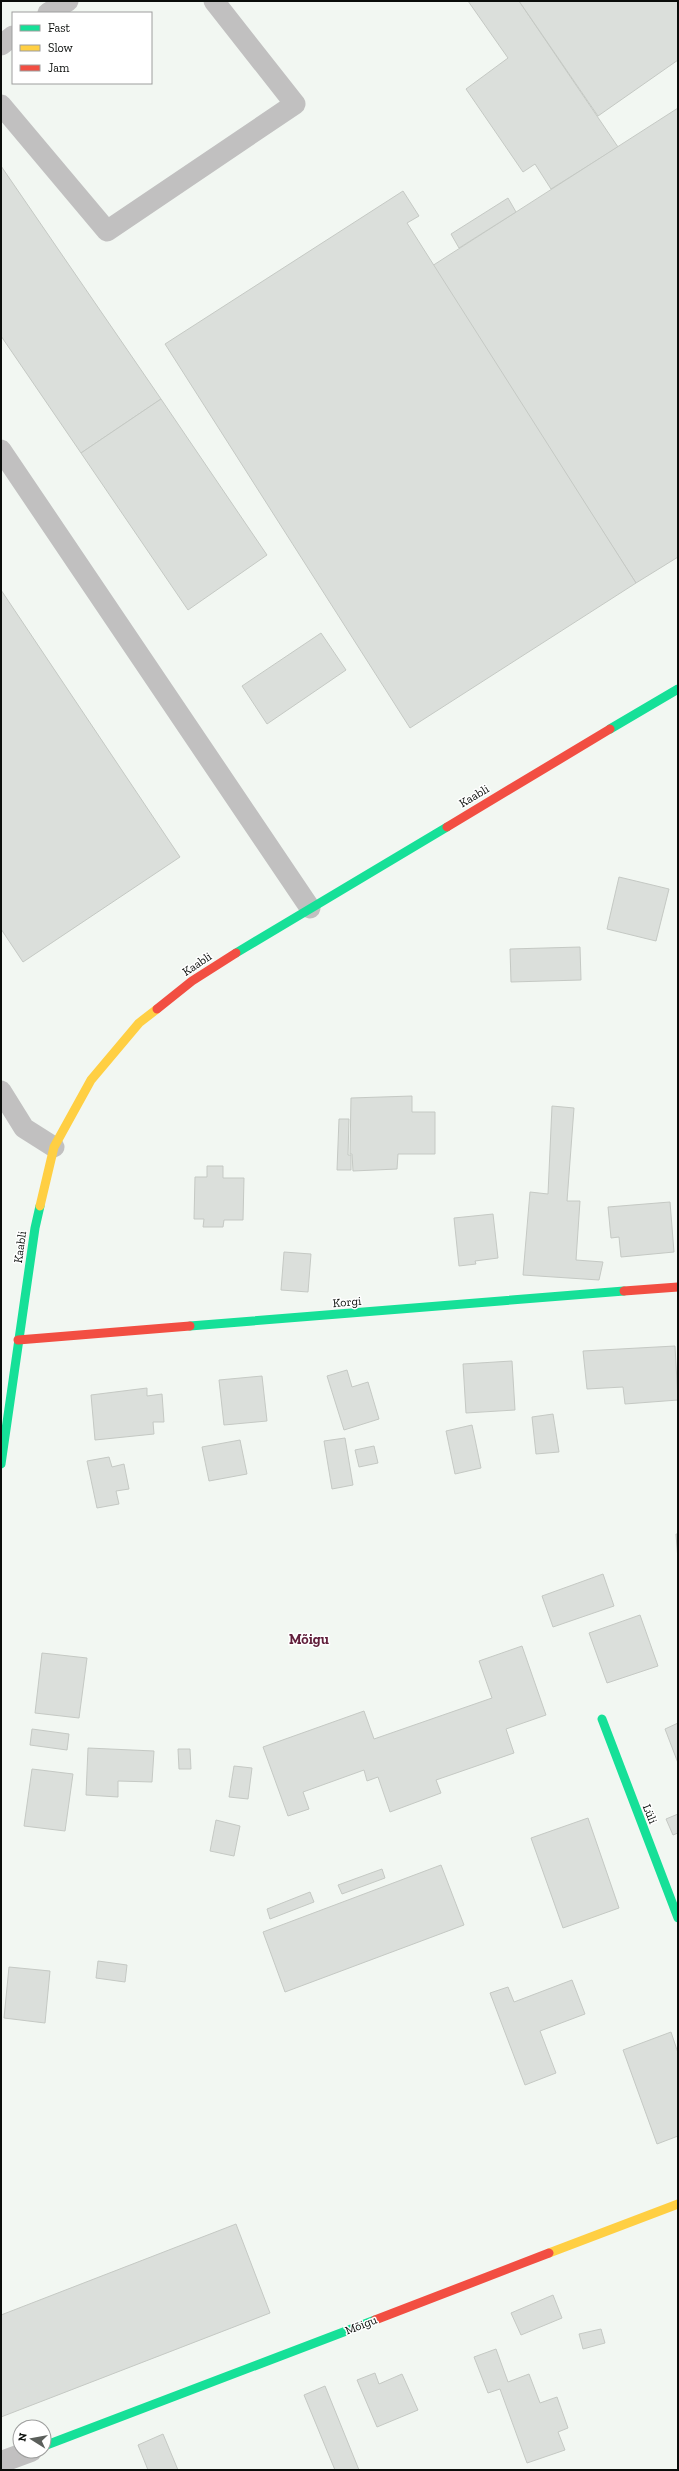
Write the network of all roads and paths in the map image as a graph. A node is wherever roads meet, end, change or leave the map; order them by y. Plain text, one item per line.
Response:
1 (68, 1) edge
2 (214, 1) edge
3 (50, 12) edge
4 (12, 37) edge
5 (1, 45) edge
6 (1, 105) edge
7 (1, 450) edge
8 (678, 689) edge
9 (310, 908) junction
10 (1, 1091) edge
11 (54, 1147) junction
12 (678, 1287) edge
13 (18, 1340) junction
14 (1, 1464) edge
15 (602, 1719) dead end
16 (678, 1918) edge
17 (678, 2204) edge
18 (52, 2443) edge
19 (12, 2458) edge
20 (1, 2462) edge

1 - 3 lane
2 - 6 lane
4 - 5 lane
7 - 9 lane
8 - 9 street, Kaabli
9 - 11 street, Kaabli
10 - 11 lane
11 - 13 street, Kaabli
12 - 13 street, Korgi
13 - 14 street, Kaabli
15 - 16 street, Lüli
17 - 18 street, Mõigu
19 - 20 street

